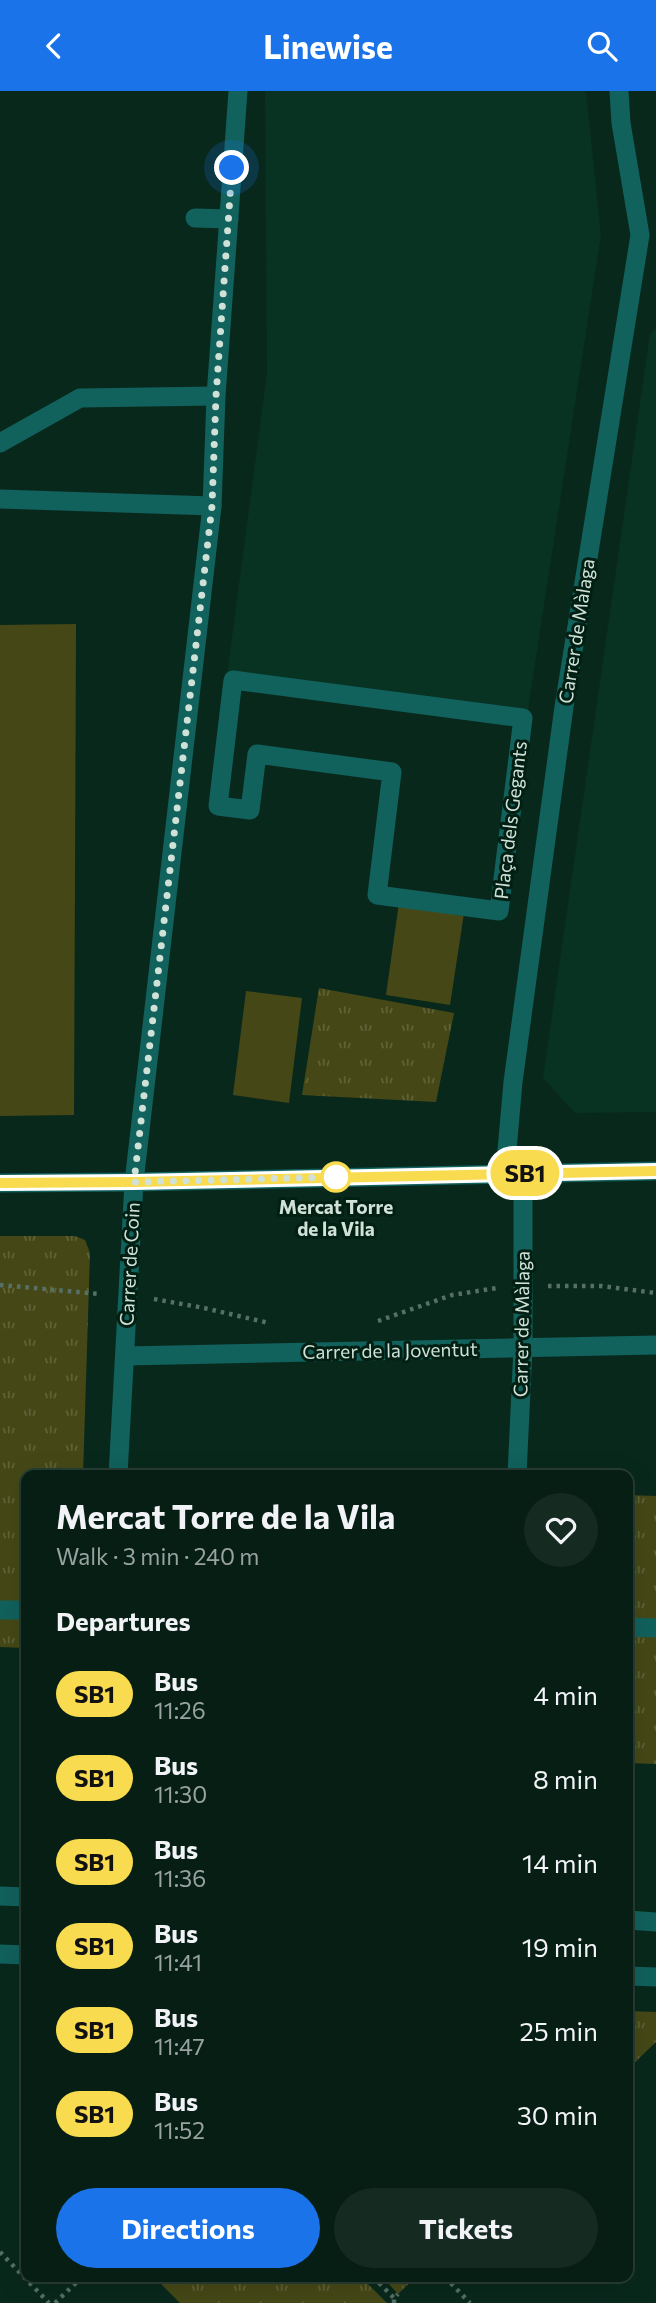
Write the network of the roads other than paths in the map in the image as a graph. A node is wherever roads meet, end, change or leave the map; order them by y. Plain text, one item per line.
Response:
1 (237, 91) edge
2 (619, 91) edge
3 (195, 218) dead end
4 (229, 219) junction
5 (648, 235) edge
6 (216, 396) junction
7 (0, 443) edge
8 (0, 499) edge
9 (212, 506) junction
10 (218, 806) joint
11 (656, 1171) edge
12 (514, 1173) junction
13 (134, 1182) junction
14 (0, 1183) edge
15 (656, 1345) edge
16 (523, 1347) junction
17 (125, 1356) junction
18 (118, 1470) edge
19 (516, 1470) edge
20 (0, 1610) edge
21 (21, 1610) edge
22 (633, 1627) edge
23 (656, 1629) edge
24 (0, 1896) edge
25 (21, 1897) edge
26 (633, 1920) edge
27 (656, 1921) edge
28 (0, 1954) edge
29 (21, 1955) edge
30 (633, 1976) edge
31 (656, 1977) edge

1 - 4 street, Carrer de Coin
2 - 5 street, Carrer de Màlaga
3 - 4 street
4 - 6 street, Carrer de Coin
5 - 12 street, Carrer de Màlaga
6 - 7 street
6 - 9 street, Carrer de Coin
8 - 9 street
9 - 13 street, Carrer de Coin
10 - 10 street, Plaça dels Gegants
11 - 12 street
12 - 13 street
12 - 16 street, Carrer de Màlaga
13 - 14 street
13 - 17 street, Carrer de Coin
15 - 16 street, Carrer de la Joventut
16 - 17 street, Carrer de la Joventut
16 - 19 street, Carrer de Màlaga
17 - 18 street, Carrer de Coin
20 - 21 street
22 - 23 street
24 - 25 street
26 - 27 street
28 - 29 street
30 - 31 street

